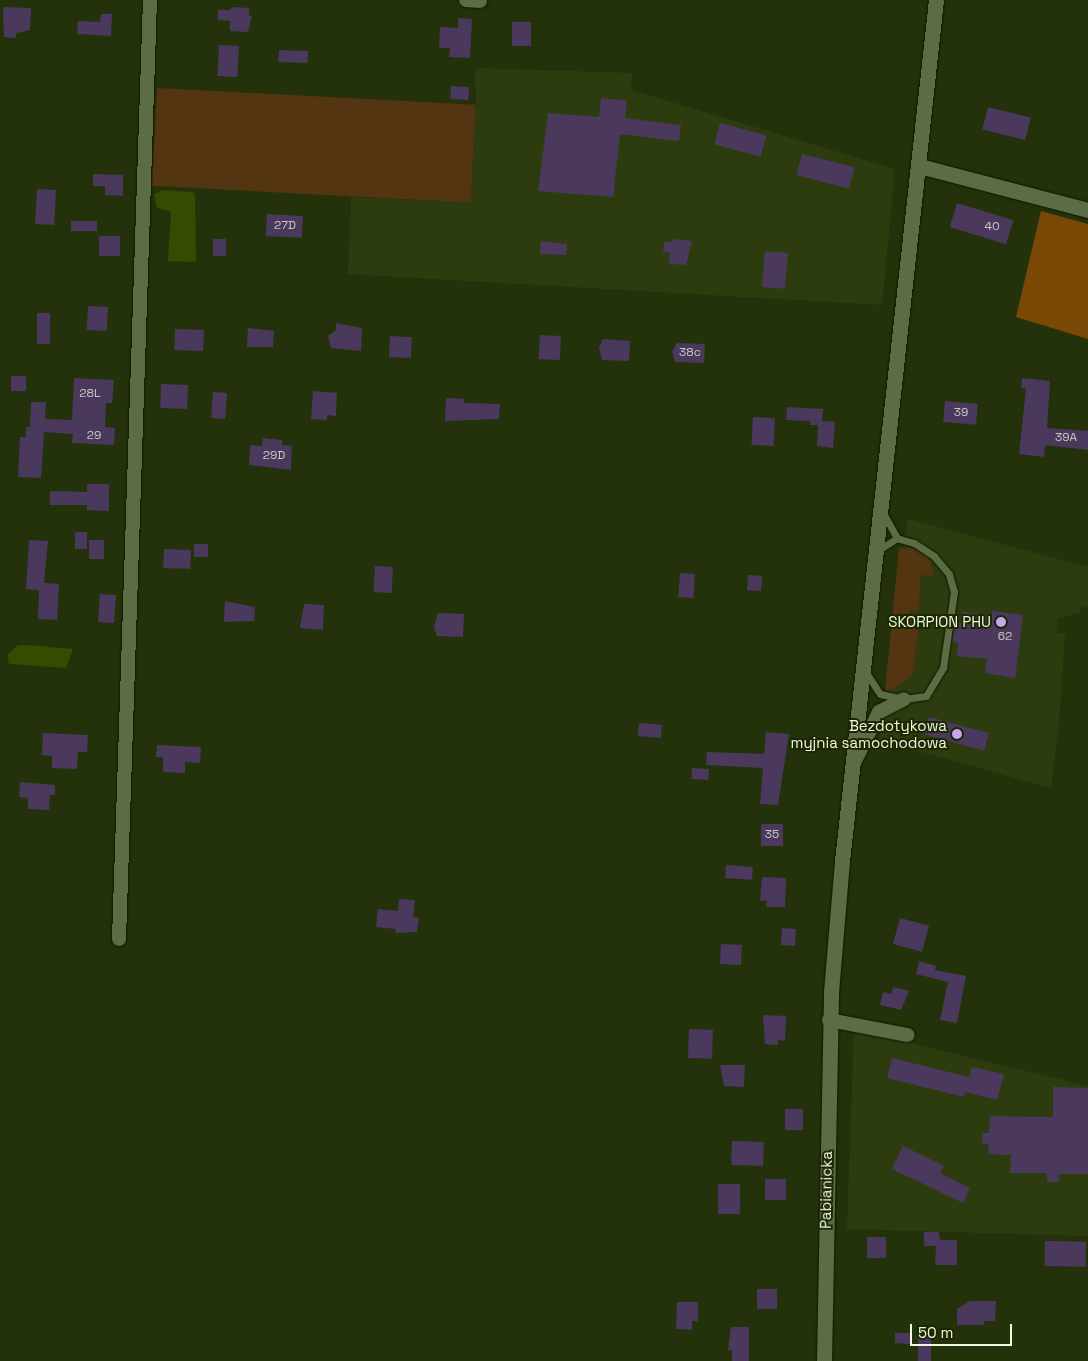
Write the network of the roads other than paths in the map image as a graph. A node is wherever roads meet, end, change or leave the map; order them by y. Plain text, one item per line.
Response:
1 (150, 0) edge
2 (936, 0) edge
3 (919, 166) junction
4 (1088, 210) edge
5 (882, 511) junction
6 (897, 538) junction
7 (878, 550) junction
8 (865, 671) junction
9 (904, 699) junction
10 (855, 761) junction
11 (119, 939) dead end
12 (829, 1019) junction
13 (908, 1036) dead end
14 (824, 1361) edge

1 - 11 street
2 - 3 main road, Pabianicka
3 - 4 main road
3 - 5 main road, Pabianicka
5 - 6 lane
5 - 7 main road, Pabianicka
6 - 7 lane
6 - 9 lane
7 - 8 main road, Pabianicka
8 - 9 lane
8 - 10 main road, Pabianicka
9 - 10 street
10 - 12 main road, Pabianicka
12 - 13 street
12 - 14 main road, Pabianicka

